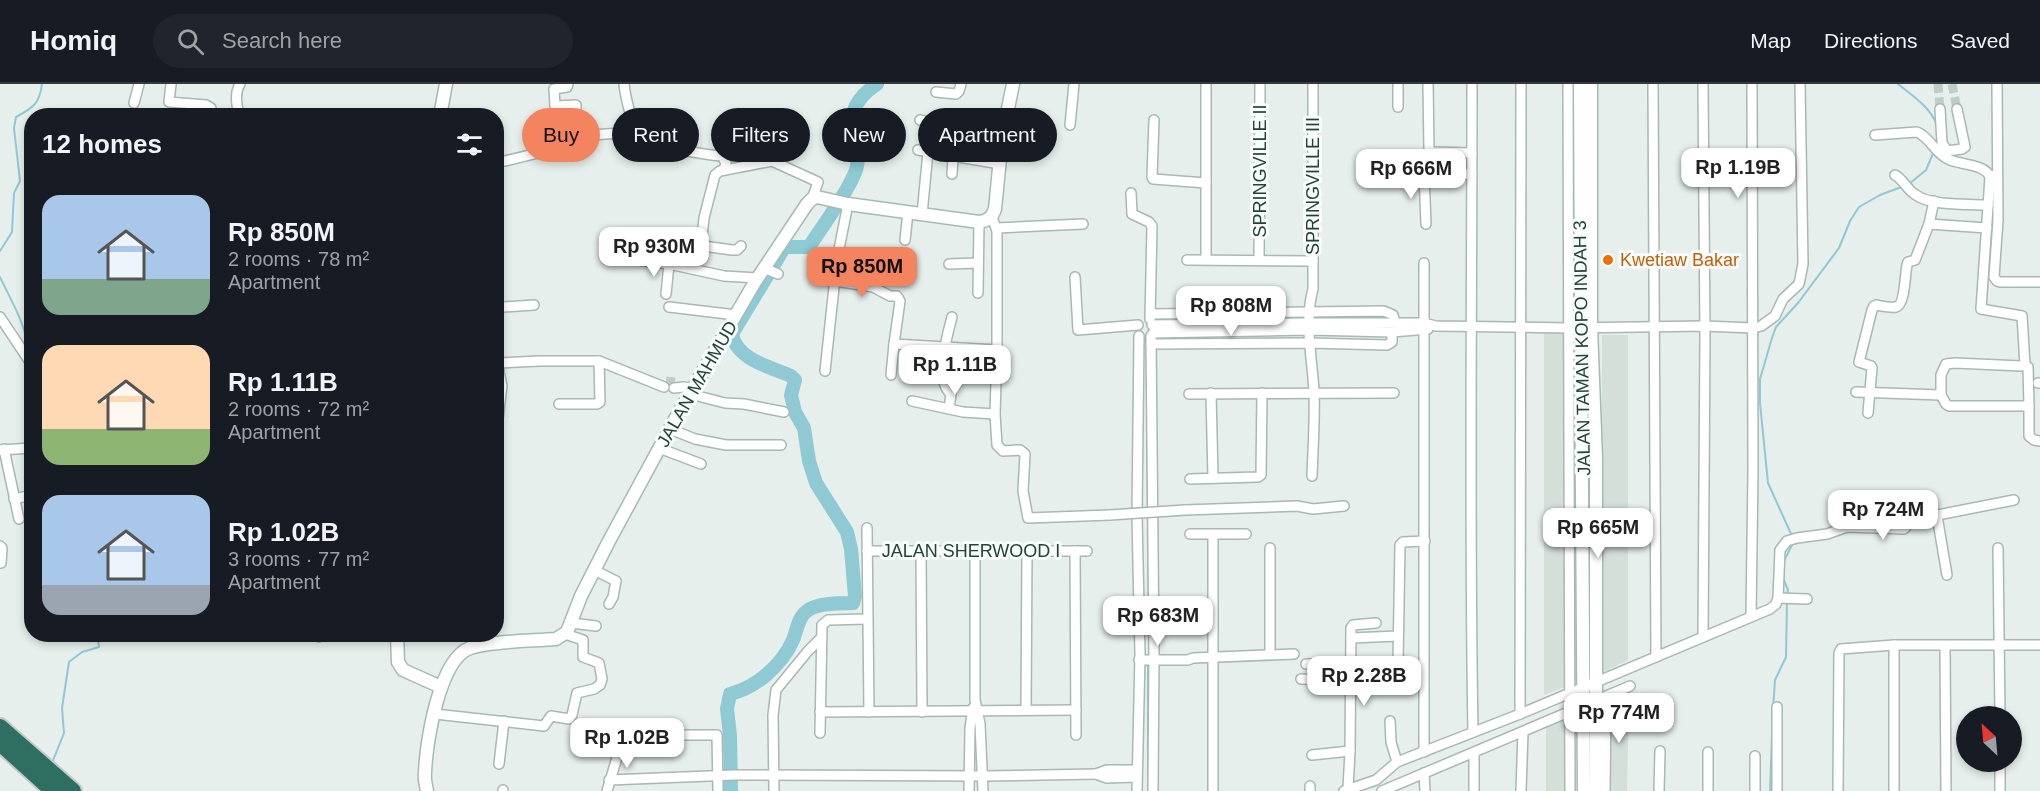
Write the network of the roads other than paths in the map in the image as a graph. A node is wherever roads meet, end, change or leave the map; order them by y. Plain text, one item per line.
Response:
1 (138, 84) edge
2 (171, 84) edge
3 (446, 84) edge
4 (568, 84) edge
5 (624, 84) edge
6 (961, 84) edge
7 (1011, 84) edge
8 (1074, 84) edge
9 (1206, 84) edge
10 (1260, 84) edge
11 (1313, 84) edge
12 (1398, 84) edge
13 (1428, 84) edge
14 (1472, 84) edge
15 (1521, 84) edge
16 (1568, 84) edge
17 (1580, 84) edge
18 (1591, 84) edge
19 (1653, 84) edge
20 (1703, 84) edge
21 (1752, 84) edge
22 (1800, 84) edge
23 (1997, 84) edge
24 (236, 85) edge
25 (550, 86) edge
26 (936, 92) dead end
27 (134, 103) dead end
28 (1398, 107) dead end
29 (211, 108) edge
30 (237, 108) edge
31 (442, 108) edge
32 (576, 108) edge
33 (630, 108) edge
34 (1007, 108) edge
35 (1940, 109) tunnel mouth
36 (1957, 109) tunnel mouth
37 (1154, 120) dead end
38 (1070, 124) dead end
39 (1875, 135) dead end
40 (1472, 153) junction
41 (699, 154) edge
42 (522, 157) edge
43 (504, 161) edge
44 (749, 162) edge
45 (923, 162) edge
46 (953, 162) edge
47 (987, 162) edge
48 (1000, 164) joint
49 (749, 165) junction
50 (724, 170) junction
51 (952, 174) dead end
52 (1472, 174) junction
53 (1896, 175) dead end
54 (1994, 175) junction
55 (1206, 183) junction
56 (1131, 193) dead end
57 (812, 199) junction
58 (1934, 201) junction
59 (842, 203) junction
60 (1988, 205) junction
61 (1575, 211) junction
62 (908, 212) junction
63 (922, 214) junction
64 (979, 222) junction
65 (994, 222) junction
66 (1083, 224) dead end
67 (1426, 224) dead end
68 (1929, 224) junction
69 (1987, 228) junction
70 (905, 240) dead end
71 (689, 244) dead end
72 (702, 245) junction
73 (741, 246) dead end
74 (1206, 259) junction
75 (1259, 259) junction
76 (637, 260) dead end
77 (1187, 260) dead end
78 (1313, 261) junction
79 (978, 262) junction
80 (1424, 263) dead end
81 (669, 264) junction
82 (949, 264) dead end
83 (1896, 267) dead end
84 (1906, 269) junction
85 (765, 277) junction
86 (1075, 277) dead end
87 (835, 281) junction
88 (2040, 282) edge
89 (978, 293) dead end
90 (666, 294) dead end
91 (534, 305) dead end
92 (669, 306) dead end
93 (504, 307) edge
94 (1314, 311) junction
95 (736, 315) junction
96 (0, 317) edge
97 (952, 317) dead end
98 (1138, 325) junction
99 (1704, 326) junction
100 (1313, 327) junction
101 (1394, 327) junction
102 (1423, 327) junction
103 (1472, 327) junction
104 (1521, 327) junction
105 (1655, 327) junction
106 (1580, 328) junction
107 (1753, 328) junction
108 (1151, 329) junction
109 (1139, 336) junction
110 (1313, 343) junction
111 (894, 344) junction
112 (945, 347) junction
113 (997, 350) junction
114 (24, 353) edge
115 (504, 360) edge
116 (599, 362) junction
117 (2025, 365) junction
118 (825, 371) dead end
119 (891, 375) dead end
120 (678, 387) junction
121 (1856, 392) dead end
122 (1870, 392) junction
123 (1211, 393) junction
124 (1262, 393) junction
125 (1314, 393) junction
126 (1394, 393) dead end
127 (1189, 394) dead end
128 (1941, 395) junction
129 (912, 401) dead end
130 (559, 404) dead end
131 (2029, 406) junction
132 (949, 409) junction
133 (784, 412) dead end
134 (1868, 412) dead end
135 (995, 414) junction
136 (670, 429) junction
137 (2040, 441) edge
138 (781, 445) dead end
139 (24, 448) edge
140 (659, 448) junction
141 (2, 449) edge
142 (701, 464) dead end
143 (1312, 476) dead end
144 (1213, 478) junction
145 (1190, 479) dead end
146 (1569, 492) junction
147 (1583, 493) junction
148 (24, 497) edge
149 (14, 499) junction
150 (2014, 500) dead end
151 (1344, 506) dead end
152 (1937, 516) junction
153 (19, 519) dead end
154 (1151, 526) junction
155 (1138, 527) junction
156 (867, 528) dead end
157 (1190, 534) dead end
158 (1246, 534) dead end
159 (1213, 535) junction
160 (1425, 540) junction
161 (0, 546) edge
162 (1270, 548) dead end
163 (1998, 548) dead end
164 (867, 550) junction
165 (975, 550) junction
166 (1027, 550) junction
167 (921, 551) junction
168 (1075, 551) junction
169 (1087, 551) dead end
170 (1, 563) edge
171 (594, 570) junction
172 (1947, 575) dead end
173 (1784, 598) junction
174 (1807, 599) dead end
175 (609, 604) dead end
176 (1751, 617) junction
177 (867, 620) junction
178 (572, 623) junction
179 (1376, 623) dead end
180 (596, 626) dead end
181 (1398, 636) junction
182 (1703, 637) junction
183 (821, 638) junction
184 (1352, 638) junction
185 (559, 641) junction
186 (397, 642) edge
187 (1894, 645) junction
188 (2040, 645) edge
189 (1945, 646) junction
190 (1999, 646) junction
191 (1270, 654) junction
192 (1294, 654) dead end
193 (1140, 657) junction
194 (1154, 657) junction
195 (1213, 657) junction
196 (1656, 657) junction
197 (1398, 663) dead end
198 (1306, 664) dead end
199 (1350, 664) junction
200 (1301, 679) dead end
201 (1350, 681) junction
202 (1596, 681) junction
203 (1630, 686) dead end
204 (441, 687) junction
205 (1584, 687) junction
206 (1569, 693) junction
207 (1601, 699) junction
208 (2000, 706) edge
209 (1584, 707) junction
210 (1777, 707) dead end
211 (1026, 710) junction
212 (1076, 711) junction
213 (820, 712) junction
214 (869, 712) junction
215 (922, 712) junction
216 (975, 712) junction
217 (1569, 713) junction
218 (435, 714) junction
219 (1520, 714) junction
220 (504, 721) junction
221 (1390, 722) dead end
222 (0, 727) edge
223 (1473, 732) junction
224 (1523, 732) junction
225 (820, 733) dead end
226 (1076, 735) dead end
227 (0, 743) edge
228 (1350, 751) junction
229 (1660, 751) dead end
230 (1424, 752) junction
231 (1708, 752) dead end
232 (19, 753) junction
233 (1474, 753) junction
234 (1312, 755) dead end
235 (1755, 756) dead end
236 (1397, 762) junction
237 (499, 764) dead end
238 (2000, 772) edge
239 (1136, 773) junction
240 (1424, 773) junction
241 (726, 775) junction
242 (774, 776) junction
243 (969, 776) junction
244 (983, 776) junction
245 (609, 780) junction
246 (1376, 780) junction
247 (1346, 790) edge
248 (52, 791) edge
249 (73, 791) edge
250 (427, 791) edge
251 (607, 791) edge
252 (718, 791) edge
253 (774, 791) edge
254 (969, 791) edge
255 (983, 791) edge
256 (1137, 791) edge
257 (1152, 791) edge
258 (1213, 791) edge
259 (1380, 791) edge
260 (1425, 791) edge
261 (1474, 791) edge
262 (1521, 791) edge
263 (1570, 791) edge
264 (1584, 791) edge
265 (1596, 791) edge
266 (1605, 791) edge
267 (1659, 791) edge
268 (1708, 791) edge
269 (1755, 791) edge
270 (1777, 791) edge
271 (1838, 791) edge
272 (1894, 791) edge
273 (1946, 791) edge
274 (2000, 791) edge

1 - 27 street
2 - 29 street
3 - 31 main road
4 - 25 street
5 - 33 street
6 - 26 street
7 - 34 main road
8 - 38 street
9 - 55 street
10 - 75 street, SPRINGVILLE II
11 - 78 street, SPRINGVILLE III
12 - 28 street
13 - 40 street
14 - 40 street
15 - 104 street
16 - 61 street
17 - 61 main road, JALAN TAMAN KOPO INDAH 3
18 - 106 main road, JALAN TAMAN KOPO INDAH 3
19 - 105 street
20 - 99 street
21 - 107 street
22 - 107 street
23 - 54 street
24 - 30 street
25 - 32 street
35 - 36 street
37 - 55 street
39 - 54 street
40 - 52 street
41 - 50 street
42 - 43 street
44 - 49 street
45 - 63 street
46 - 51 street
47 - 48 street
48 - 65 main road
49 - 50 street
49 - 57 street
50 - 72 street
52 - 67 street
52 - 103 street
53 - 58 street
54 - 60 street
54 - 88 street
55 - 74 street
56 - 108 street
57 - 59 main road
57 - 85 main road, JALAN MAHMUD
58 - 60 street
58 - 68 street
59 - 62 main road
59 - 87 street
60 - 69 street
61 - 106 main road, JALAN TAMAN KOPO INDAH 3
62 - 63 main road
62 - 70 street
63 - 64 main road
64 - 65 main road
64 - 79 street
65 - 66 street
65 - 113 street
68 - 69 street
68 - 84 street
69 - 117 street
71 - 72 street
72 - 73 street
74 - 75 street
74 - 77 street
75 - 78 street
76 - 81 street
78 - 94 street, SPRINGVILLE III
79 - 82 street
79 - 89 street
80 - 102 street
81 - 85 street
81 - 90 street
83 - 84 street
84 - 122 street
85 - 95 main road, JALAN MAHMUD
86 - 98 street
87 - 111 street
87 - 118 street
91 - 93 street
92 - 95 street
94 - 100 street, SPRINGVILLE III
94 - 101 street
94 - 108 street
95 - 120 main road, JALAN MAHMUD
96 - 114 street
97 - 112 street
98 - 108 street
98 - 109 street
99 - 105 street
99 - 107 street
99 - 182 street
100 - 101 street
100 - 108 street
100 - 110 street, SPRINGVILLE III
101 - 102 street
101 - 110 street
102 - 103 street
102 - 160 street
103 - 104 street
103 - 223 street
104 - 106 street
104 - 219 street
105 - 106 street
105 - 196 street
106 - 146 street
106 - 147 main road, JALAN TAMAN KOPO INDAH 3
106 - 202 main road, JALAN TAMAN KOPO INDAH 3
107 - 176 street
108 - 109 street
108 - 110 street
108 - 154 street
109 - 155 street
110 - 125 street, SPRINGVILLE III
111 - 112 street
111 - 119 street
112 - 113 street
112 - 132 street
113 - 135 street
115 - 116 street
116 - 120 street
116 - 130 street
117 - 128 street
117 - 131 street
120 - 133 street
120 - 136 main road, JALAN MAHMUD
121 - 122 street
122 - 128 street
122 - 134 street
123 - 124 street
123 - 127 street
123 - 144 street
124 - 125 street
124 - 144 street
125 - 126 street
125 - 143 street, SPRINGVILLE III
128 - 131 street
129 - 132 street
131 - 137 street
132 - 135 street
135 - 151 street, bridge
136 - 138 street
136 - 140 main road, JALAN MAHMUD
139 - 141 street
140 - 142 street
140 - 171 main road, JALAN MAHMUD
141 - 149 street
144 - 145 street
146 - 147 street
146 - 206 street
147 - 205 main road, JALAN TAMAN KOPO INDAH 3
148 - 149 street
149 - 153 street
150 - 152 street
152 - 172 street
152 - 173 street
154 - 155 street
154 - 194 street
155 - 193 street
156 - 164 street
157 - 159 street
158 - 159 street
159 - 195 street
160 - 181 street
160 - 230 street
161 - 170 street
162 - 191 street
163 - 190 street
164 - 167 street, JALAN SHERWOOD I
164 - 177 street
165 - 166 street, JALAN SHERWOOD I
165 - 167 street, JALAN SHERWOOD I
165 - 216 street
166 - 168 street, JALAN SHERWOOD I
166 - 211 street
167 - 215 street
168 - 169 street, JALAN SHERWOOD I
168 - 212 street, JALAN SHERWOOD I
171 - 175 street
171 - 178 main road, JALAN MAHMUD
173 - 174 street
173 - 176 street
176 - 182 street
177 - 183 street
177 - 214 street
178 - 180 street
178 - 185 main road, JALAN MAHMUD
179 - 184 street
181 - 184 street
181 - 197 street
182 - 196 street
183 - 213 street
183 - 242 street
184 - 199 street
185 - 204 main road
185 - 220 street
186 - 204 main road
187 - 189 street
187 - 271 street
187 - 272 street
188 - 190 street
189 - 190 street
189 - 273 street
190 - 208 street
191 - 192 street
191 - 195 street
193 - 194 street
193 - 239 street
194 - 195 street
194 - 257 street
195 - 258 street
196 - 202 street
198 - 199 street
199 - 201 street
200 - 201 street
201 - 228 street
202 - 205 street
202 - 207 main road, JALAN TAMAN KOPO INDAH 3
203 - 207 street
204 - 218 main road
205 - 206 street
205 - 209 main road, JALAN TAMAN KOPO INDAH 3
206 - 217 street
206 - 219 street
207 - 209 street
207 - 265 main road, JALAN TAMAN KOPO INDAH 3
207 - 266 street
209 - 217 street
209 - 264 main road, JALAN TAMAN KOPO INDAH 3
210 - 270 street
211 - 212 street
211 - 216 street
212 - 226 street, JALAN SHERWOOD I
213 - 214 street
213 - 225 street
214 - 215 street
215 - 216 street
216 - 243 street
216 - 244 street
217 - 224 street
217 - 263 street
218 - 220 street
218 - 250 main road
219 - 223 street
220 - 237 street
221 - 236 street
222 - 232 highway
223 - 230 street
224 - 233 street
224 - 262 street
227 - 232 highway
228 - 234 street
228 - 247 street
229 - 267 street
230 - 236 street
231 - 268 street
232 - 248 highway
232 - 249 highway
233 - 240 street
233 - 261 street
235 - 269 street
236 - 246 street
238 - 274 street
239 - 244 street
239 - 256 street
240 - 259 street
240 - 260 street
241 - 242 street
241 - 245 street
241 - 245 street
241 - 252 street
242 - 243 street
242 - 253 street
243 - 244 street
243 - 254 street
244 - 255 street
245 - 251 street
246 - 247 street
246 - 259 street

